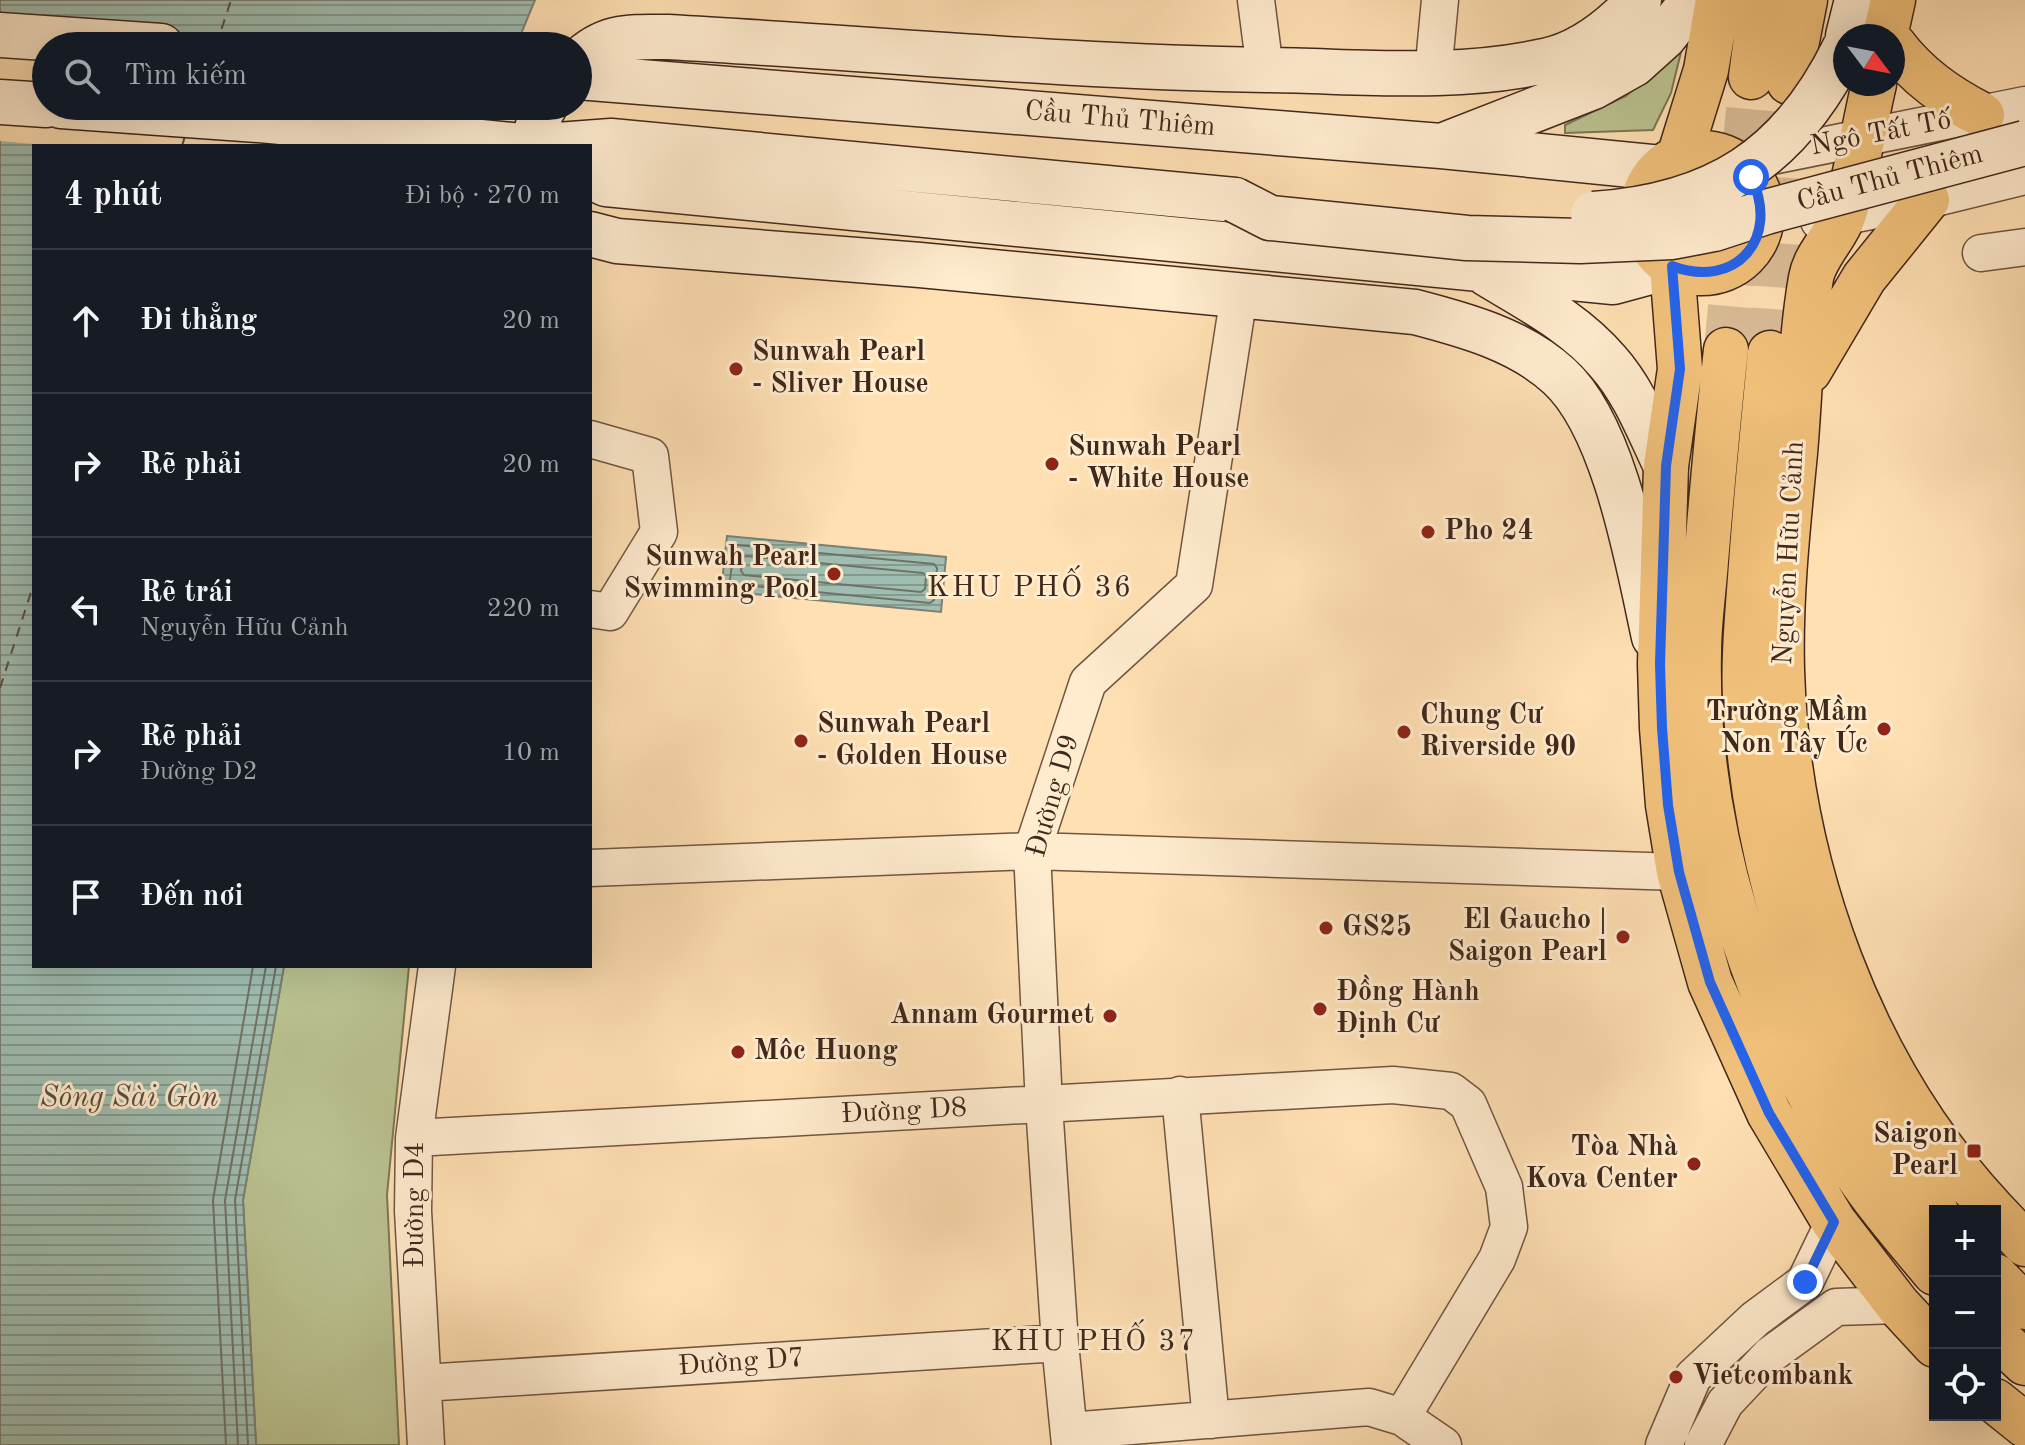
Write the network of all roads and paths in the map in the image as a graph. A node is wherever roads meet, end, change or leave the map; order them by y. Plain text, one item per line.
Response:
1 (1256, 0) edge
2 (1440, 0) edge
3 (1639, 0) edge
4 (1693, 0) edge
5 (1718, 0) edge
6 (1761, 0) edge
7 (1805, 0) edge
8 (1857, 0) edge
9 (1872, 24) edge
10 (0, 35) edge
11 (32, 37) edge
12 (592, 48) edge
13 (1905, 60) edge
14 (1265, 70) junction
15 (1433, 74) junction
16 (592, 78) edge
17 (1833, 81) edge
18 (1871, 96) edge
19 (0, 102) edge
20 (32, 104) edge
21 (2025, 105) edge
22 (1982, 115) junction
23 (257, 120) edge
24 (539, 120) edge
25 (1861, 137) junction
26 (2025, 143) edge
27 (501, 144) edge
28 (533, 144) edge
29 (571, 144) edge
30 (1441, 146) junction
31 (1670, 162) junction
32 (2025, 176) edge
33 (592, 177) edge
34 (1235, 200) junction
35 (1927, 200) junction
36 (1759, 205) junction
37 (1844, 216) junction
38 (592, 235) edge
39 (2025, 247) edge
40 (1981, 253) dead end
41 (1672, 266) junction
42 (1475, 267) junction
43 (1811, 274) junction
44 (1239, 295) junction
45 (1726, 350) tunnel mouth
46 (1770, 353) tunnel mouth
47 (1800, 387) junction
48 (592, 440) edge
49 (1666, 466) junction
50 (592, 609) edge
51 (1660, 664) junction
52 (1032, 851) junction
53 (592, 868) edge
54 (1679, 872) junction
55 (437, 968) edge
56 (1180, 1095) junction
57 (1044, 1105) junction
58 (414, 1138) junction
59 (1931, 1205) edge
60 (1990, 1205) edge
61 (2001, 1218) edge
62 (1834, 1222) junction
63 (2025, 1244) edge
64 (1929, 1266) edge
65 (1996, 1277) edge
66 (1898, 1305) junction
67 (2025, 1307) edge
68 (1929, 1339) edge
69 (2001, 1341) edge
70 (1060, 1343) junction
71 (2025, 1363) edge
72 (423, 1383) junction
73 (2001, 1406) edge
74 (1402, 1417) junction
75 (1211, 1420) junction
76 (2025, 1425) edge
77 (1070, 1438) edge
78 (426, 1445) edge
79 (1443, 1445) edge
80 (1664, 1445) edge
81 (1703, 1445) edge

1 - 14 street
2 - 15 street
3 - 15 main road
4 - 30 main road
5 - 31 main road
6 - 7 main road
8 - 9 main road, Cầu Thủ Thiêm
10 - 11 main road
12 - 14 main road
13 - 22 main road
14 - 15 main road
16 - 30 main road, Cầu Thủ Thiêm
17 - 34 main road, Cầu Thủ Thiêm, bridge
18 - 25 main road, Nguyễn Hữu Cảnh
19 - 20 main road
21 - 22 street, Ngô Tất Tố
22 - 25 street, Ngô Tất Tố
23 - 27 main road
24 - 28 main road
25 - 36 street, Ngô Tất Tố
25 - 37 main road, Nguyễn Hữu Cảnh
26 - 34 main road, Cầu Thủ Thiêm, bridge
29 - 34 main road, Cầu Thủ Thiêm
30 - 31 main road, Cầu Thủ Thiêm
31 - 36 main road
31 - 41 main road
32 - 35 street
33 - 42 main road
35 - 37 street
35 - 47 main road
36 - 37 street
36 - 41 main road
36 - 43 main road
37 - 43 main road, Nguyễn Hữu Cảnh
38 - 44 main road
39 - 40 street
41 - 42 main road
41 - 49 main road
42 - 49 main road
43 - 47 main road, Nguyễn Hữu Cảnh
44 - 51 main road
44 - 52 street, Đường D9
45 - 64 main road
46 - 59 main road
47 - 60 main road, Nguyễn Hữu Cảnh
48 - 50 street
49 - 51 main road
51 - 54 main road
52 - 53 street
52 - 54 street
52 - 57 street, Đường D9
54 - 62 main road
55 - 58 street, Đường D4
56 - 57 street, Đường D8
56 - 74 street, Đường D8
56 - 75 street
57 - 58 street, Đường D8
57 - 70 street, Đường D9
58 - 72 street, Đường D4
61 - 63 main road, Nguyễn Hữu Cảnh
62 - 66 main road
62 - 80 street
65 - 67 main road
66 - 68 main road
66 - 81 street
69 - 71 main road
70 - 72 street, Đường D7
70 - 77 street, Đường D9
72 - 78 street, Đường D4
73 - 76 main road
74 - 75 street
74 - 79 street
75 - 77 street

